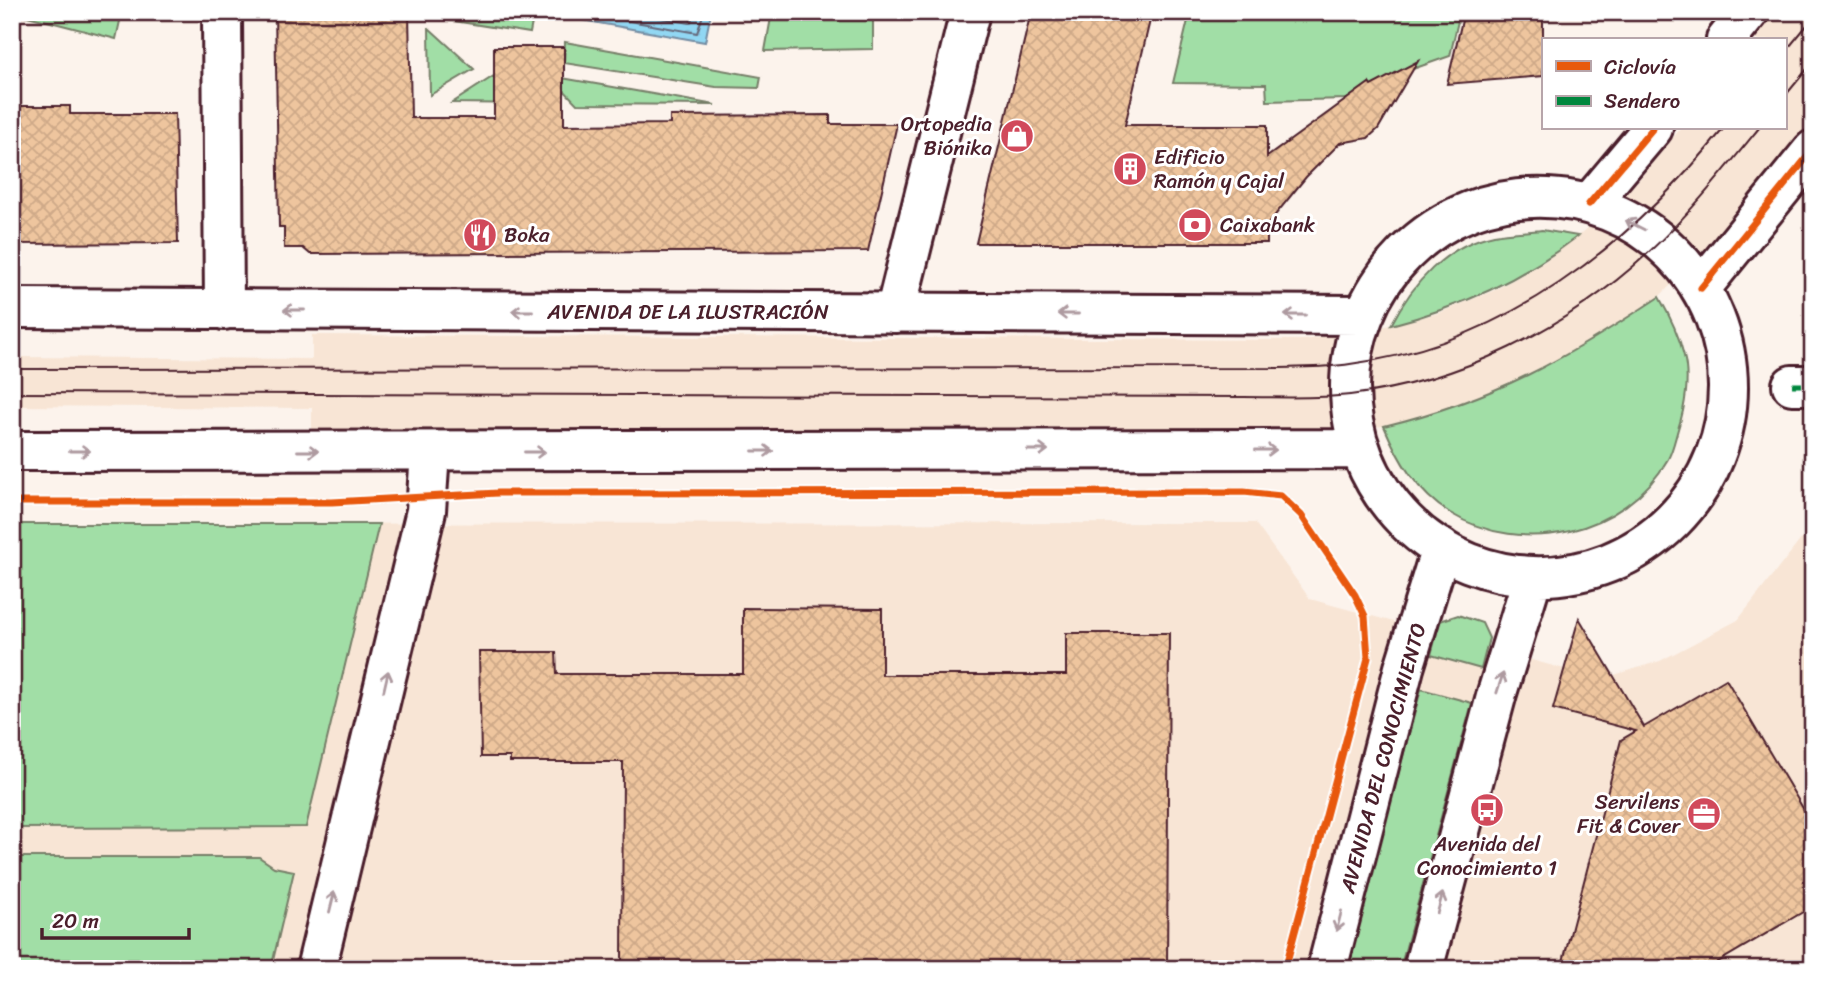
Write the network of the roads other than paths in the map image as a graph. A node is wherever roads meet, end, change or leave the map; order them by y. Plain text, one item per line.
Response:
1 (222, 12) edge
2 (970, 12) edge
3 (1749, 12) edge
4 (1728, 38) edge
5 (1651, 130) edge
6 (1813, 150) edge
7 (1589, 204) junction
8 (1701, 288) junction
9 (12, 308) edge
10 (224, 310) junction
11 (895, 313) junction
12 (1363, 315) junction
13 (1360, 449) junction
14 (12, 451) edge
15 (430, 453) junction
16 (1441, 548) junction
17 (1533, 576) junction
18 (316, 969) edge
19 (1327, 969) edge
20 (1423, 969) edge

1 - 10 main road
2 - 11 main road
3 - 4 main road
5 - 7 main road
6 - 8 main road
8 -> 7 main road
7 - 12 main road
8 - 17 main road
9 - 10 main road, AVENIDA DE LA ILUSTRACIÓN
11 -> 10 main road, AVENIDA DE LA ILUSTRACIÓN
12 -> 11 main road, AVENIDA DE LA ILUSTRACIÓN
12 - 13 main road
15 -> 13 main road
13 - 16 main road
14 -> 15 main road
18 -> 15 main road
16 - 17 main road
16 -> 19 main road, AVENIDA DEL CONOCIMIENTO
20 -> 17 main road

